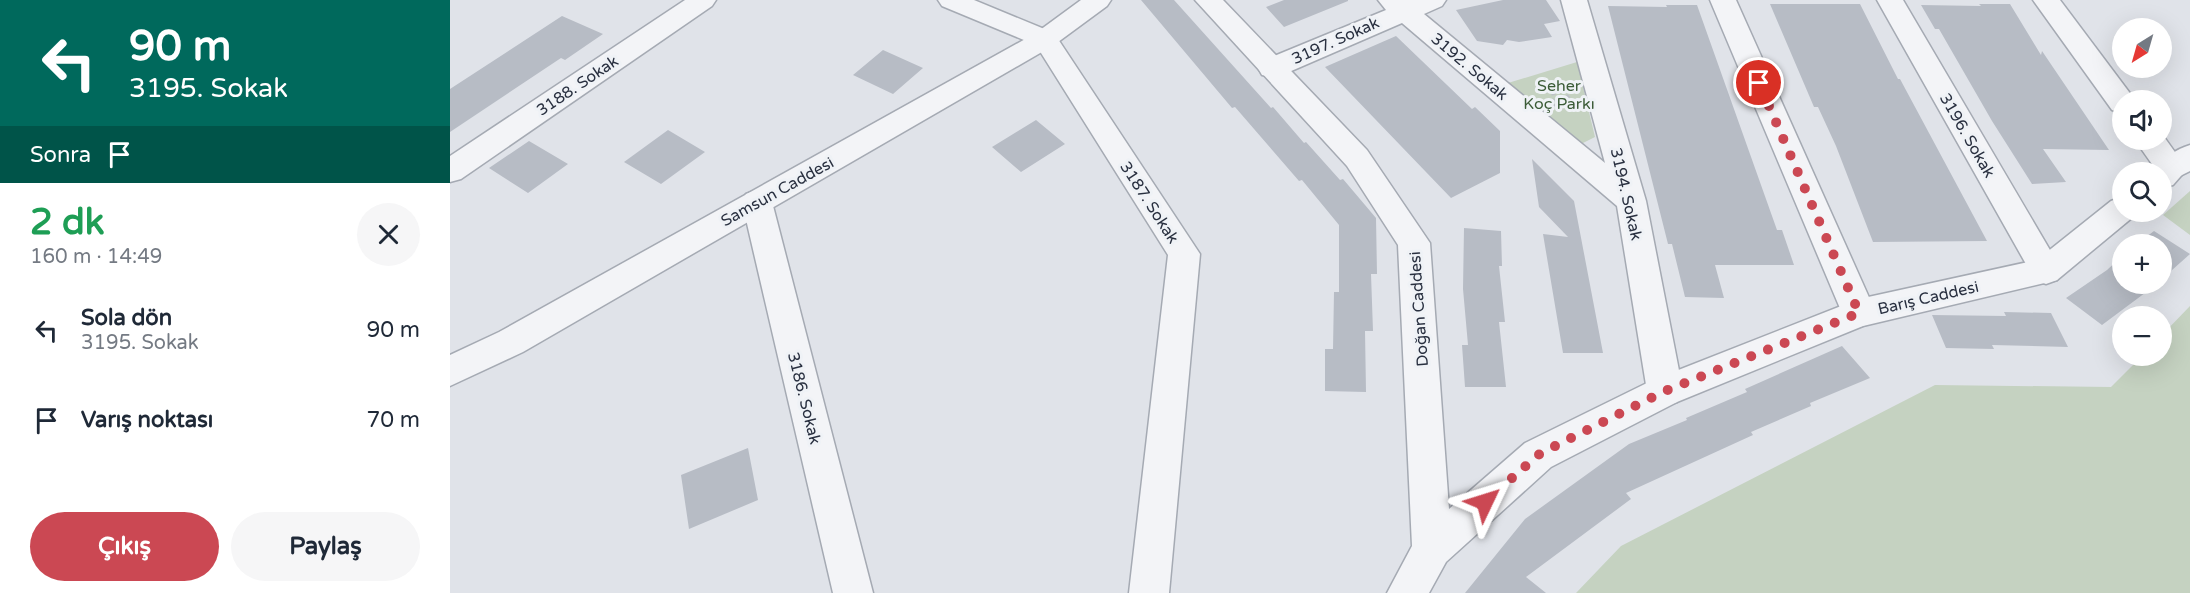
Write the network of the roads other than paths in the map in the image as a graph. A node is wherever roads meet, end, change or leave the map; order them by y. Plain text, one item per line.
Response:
1 (703, 0) edge
2 (951, 0) edge
3 (1098, 0) edge
4 (1208, 0) edge
5 (1432, 0) edge
6 (1574, 0) edge
7 (1723, 0) edge
8 (1890, 0) edge
9 (2046, 0) edge
10 (1397, 5) edge
11 (1045, 39) junction
12 (1272, 68) junction
13 (2112, 90) edge
14 (2159, 150) edge
15 (2174, 167) edge
16 (450, 171) edge
17 (1631, 201) junction
18 (757, 202) junction
19 (2112, 217) edge
20 (2046, 270) junction
21 (1859, 313) junction
22 (450, 371) edge
23 (1665, 391) junction
24 (1432, 549) junction
25 (853, 593) edge
26 (1149, 593) edge
27 (1407, 593) edge

1 - 16 street, 3188. Sokak
2 - 11 street
3 - 11 street, Samsun Caddesi
4 - 12 street, Doğan Caddesi
5 - 10 street, 3197. Sokak
6 - 17 street, 3194. Sokak
7 - 21 street
8 - 20 street, 3196. Sokak
9 - 13 street
10 - 12 street, 3197. Sokak
10 - 17 street, 3192. Sokak
11 - 18 street, Samsun Caddesi
11 - 26 street, 3187. Sokak
12 - 24 street, Doğan Caddesi
14 - 15 street
17 - 23 street, 3194. Sokak
18 - 22 street, Samsun Caddesi
18 - 25 street, 3186. Sokak
19 - 20 street, Barış Caddesi
20 - 21 street, Barış Caddesi
21 - 23 street, Barış Caddesi
23 - 24 street, Barış Caddesi
24 - 27 street, Barış Caddesi

